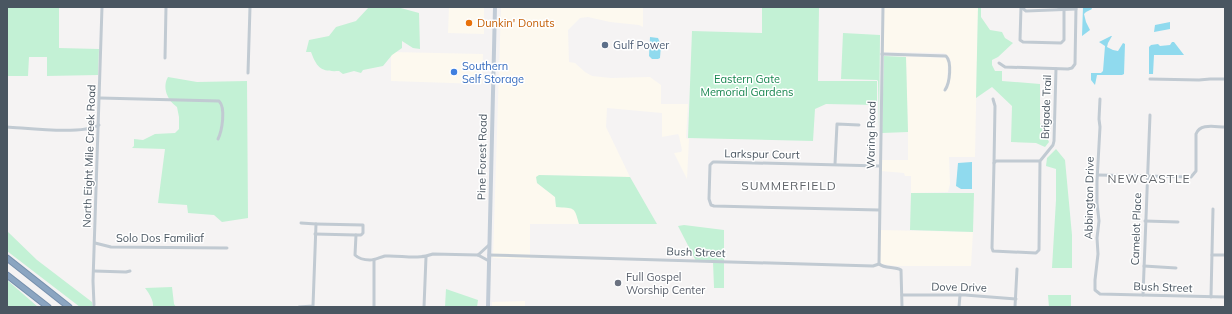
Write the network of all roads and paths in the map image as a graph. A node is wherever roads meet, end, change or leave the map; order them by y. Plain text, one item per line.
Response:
1 (102, 7) edge
2 (166, 7) edge
3 (250, 7) edge
4 (495, 7) edge
5 (883, 7) edge
6 (1021, 7) edge
7 (1058, 7) edge
8 (1064, 8) edge
9 (1076, 8) edge
10 (882, 54) junction
11 (165, 58) dead end
12 (999, 63) dead end
13 (1056, 69) junction
14 (248, 73) dead end
15 (1150, 79) dead end
16 (1225, 79) edge
17 (945, 90) dead end
18 (100, 98) junction
19 (993, 99) dead end
20 (1100, 99) dead end
21 (1150, 115) dead end
22 (99, 125) junction
23 (859, 125) dead end
24 (7, 127) edge
25 (1225, 127) edge
26 (218, 140) dead end
27 (994, 163) junction
28 (1041, 163) junction
29 (836, 164) junction
30 (880, 166) junction
31 (1098, 175) junction
32 (1147, 177) junction
33 (1213, 209) dead end
34 (879, 210) junction
35 (1145, 221) junction
36 (1178, 222) dead end
37 (301, 223) dead end
38 (316, 224) junction
39 (315, 234) junction
40 (356, 236) junction
41 (95, 243) junction
42 (489, 245) junction
43 (227, 248) dead end
44 (489, 254) junction
45 (478, 255) junction
46 (1212, 255) junction
47 (1225, 255) edge
48 (426, 257) junction
49 (7, 258) edge
50 (374, 260) junction
51 (489, 261) junction
52 (879, 264) junction
53 (1144, 266) junction
54 (1176, 268) dead end
55 (1017, 269) dead end
56 (94, 271) junction
57 (130, 271) dead end
58 (7, 275) edge
59 (1100, 294) joint
60 (902, 295) junction
61 (960, 295) junction
62 (1143, 295) junction
63 (1211, 297) junction
64 (1225, 297) edge
65 (1016, 299) junction
66 (94, 305) dead end
67 (48, 307) edge
68 (69, 307) edge
69 (299, 307) edge
70 (374, 307) edge
71 (424, 307) edge
72 (488, 307) edge
73 (902, 307) edge
74 (959, 307) edge
75 (1015, 307) edge

1 - 18 street, North Eight Mile Creek Road
2 - 11 street
3 - 14 street
4 - 42 main road, Pine Forest Road
5 - 10 street, Waring Road
6 - 8 street
6 - 8 street
7 - 8 street
8 - 9 street
9 - 13 street
10 - 17 street
10 - 30 street, Waring Road
12 - 13 street
13 - 28 street, Brigade Trail
15 - 16 street
18 - 22 street, North Eight Mile Creek Road
18 - 26 street
19 - 27 street
20 - 31 street, Abbington Drive
21 - 32 street, Camelot Place
22 - 24 street
22 - 41 street, North Eight Mile Creek Road
23 - 29 street
25 - 32 street
27 - 28 street
27 - 28 street
29 - 30 street, Larkspur Court
29 - 34 street, Larkspur Court
30 - 34 street, Waring Road
31 - 32 street
31 - 59 street, Abbington Drive
32 - 35 street, Camelot Place
33 - 46 street
34 - 52 street, Waring Road
35 - 36 street
35 - 53 street, Camelot Place
37 - 38 street
38 - 39 street
38 - 40 street
39 - 40 street
39 - 69 street
40 - 50 street
41 - 43 street, Solo Dos Familiaf
41 - 56 street, North Eight Mile Creek Road
42 - 44 main road, Pine Forest Road
42 - 45 street
44 - 51 main road, Pine Forest Road
44 - 52 street, Bush Street
45 - 48 street
45 - 51 street
46 - 47 street
46 - 63 street
48 - 50 street
48 - 71 street
49 - 68 highway
50 - 70 street
51 - 72 main road, Pine Forest Road
52 - 60 street, Bush Street
53 - 54 street
53 - 62 street, Camelot Place
55 - 65 street
56 - 57 street
56 - 66 street, North Eight Mile Creek Road
58 - 67 highway
59 - 62 street, Bush Street
60 - 61 street, Dove Drive
60 - 73 street
61 - 65 street, Dove Drive
61 - 74 street
62 - 63 street, Bush Street
63 - 64 street, Bush Street
65 - 75 street

